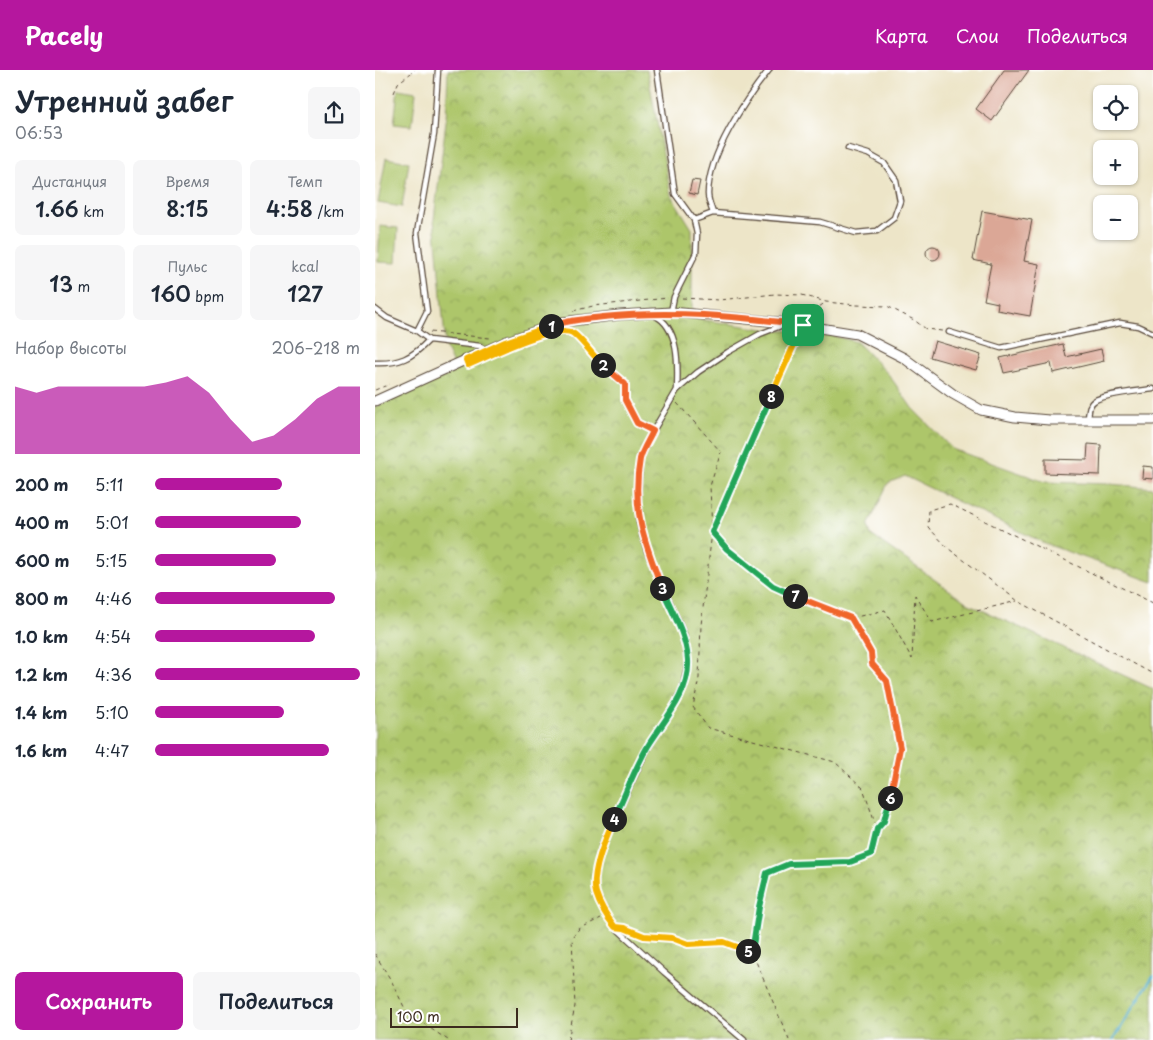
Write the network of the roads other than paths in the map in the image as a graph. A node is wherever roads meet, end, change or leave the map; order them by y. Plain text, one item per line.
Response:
1 (437, 70) edge
2 (657, 70) edge
3 (769, 70) edge
4 (848, 148) dead end
5 (713, 213) junction
6 (694, 220) junction
7 (375, 309) edge
8 (671, 312) junction
9 (649, 313) junction
10 (789, 323) junction
11 (417, 331) junction
12 (949, 332) road end
13 (1153, 333) edge
14 (429, 340) junction
15 (485, 351) junction
16 (375, 363) edge
17 (1153, 389) edge
18 (677, 390) junction
19 (375, 401) edge
20 (1089, 419) junction
21 (1153, 420) edge
22 (744, 1040) edge

1 - 11 lane
2 - 6 lane
3 - 5 lane
4 - 5 lane
5 - 6 lane
6 - 8 lane
7 - 11 lane
8 - 9 street
8 - 10 street
9 - 15 street
9 - 18 lane
10 - 18 lane
10 - 20 street
11 - 14 lane
12 - 13 lane
14 - 15 lane
14 - 16 lane
15 - 19 street
17 - 20 lane
18 - 22 lane
20 - 21 street

